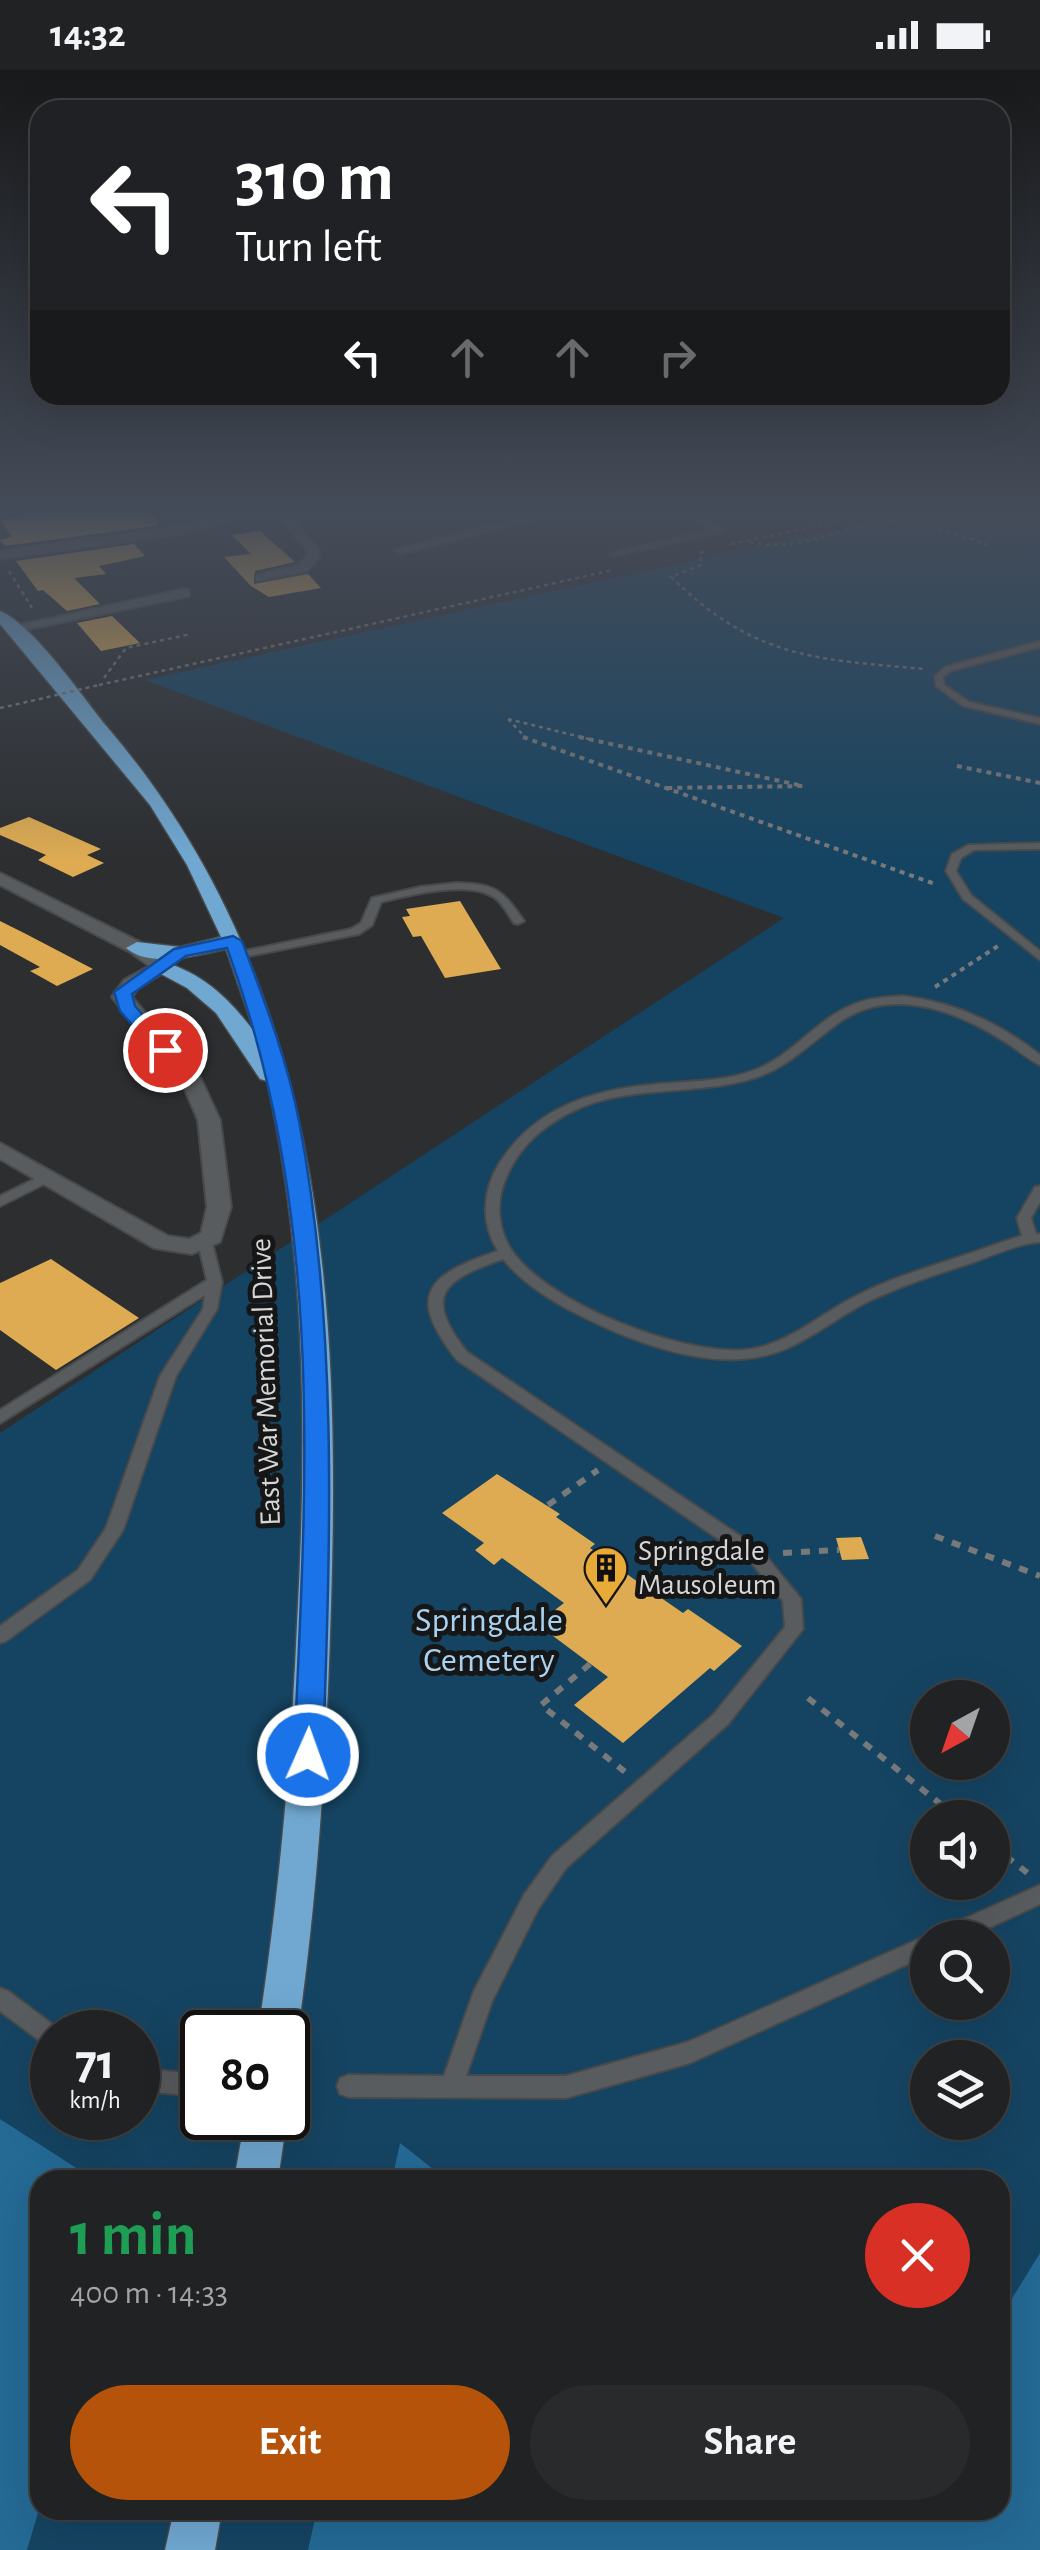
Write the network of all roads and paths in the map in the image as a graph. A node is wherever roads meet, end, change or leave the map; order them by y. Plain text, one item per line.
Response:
1 (15, 630) edge
2 (349, 630) edge
3 (746, 630) edge
4 (192, 634) dead end
5 (1040, 644) edge
6 (930, 670) dead end
7 (104, 678) dead end
8 (0, 708) edge
9 (1040, 721) edge
10 (956, 766) dead end
11 (1040, 783) edge
12 (661, 788) junction
13 (1040, 846) edge
14 (0, 878) edge
15 (935, 884) dead end
16 (518, 921) dead end
17 (1012, 939) junction
18 (137, 948) junction
19 (236, 948) junction
20 (180, 952) junction
21 (1040, 957) edge
22 (159, 967) junction
23 (900, 1000) junction
24 (1040, 1061) edge
25 (290, 1128) junction
26 (0, 1150) edge
27 (47, 1177) junction
28 (1040, 1190) edge
29 (0, 1202) edge
30 (1035, 1238) edge
31 (205, 1242) junction
32 (504, 1254) junction
33 (215, 1282) junction
34 (0, 1417) edge
35 (586, 1478) dead end
36 (548, 1505) dead end
37 (934, 1536) dead end
38 (687, 1544) dead end
39 (840, 1550) dead end
40 (755, 1555) junction
41 (1040, 1576) edge
42 (638, 1582) dead end
43 (0, 1636) edge
44 (590, 1664) dead end
45 (808, 1698) dead end
46 (624, 1770) dead end
47 (936, 1800) edge
48 (1010, 1859) edge
49 (1040, 1883) edge
50 (1040, 1894) edge
51 (983, 1920) edge
52 (910, 1953) edge
53 (0, 1998) edge
54 (280, 2010) edge
55 (30, 2020) edge
56 (348, 2086) dead end
57 (451, 2088) junction
58 (262, 2140) edge
59 (258, 2170) edge
60 (196, 2520) edge
61 (190, 2550) edge

1 - 19 highway, East War Memorial Drive
2 - 8 path, bridge
3 - 6 path
4 - 7 path
5 - 9 lane
10 - 11 path
12 - 12 path
12 - 15 path
13 - 17 lane
14 - 18 street
16 - 19 lane
17 - 21 lane
17 - 23 path
18 - 20 highway
18 - 22 street
19 - 20 highway
19 - 25 highway, East War Memorial Drive
20 - 22 highway
22 - 25 highway
22 - 31 street
23 - 24 lane
23 - 32 lane
25 - 54 highway, East War Memorial Drive
26 - 27 street
27 - 29 lane
27 - 31 street
28 - 30 lane
30 - 32 lane
31 - 33 lane
32 - 40 lane
33 - 34 lane
33 - 43 lane
35 - 36 path
37 - 41 path
38 - 42 path
39 - 40 path
40 - 57 lane
44 - 46 path
45 - 47 path
48 - 49 path
50 - 51 lane
52 - 57 lane
53 - 55 lane
56 - 57 lane
58 - 59 highway
60 - 61 highway

